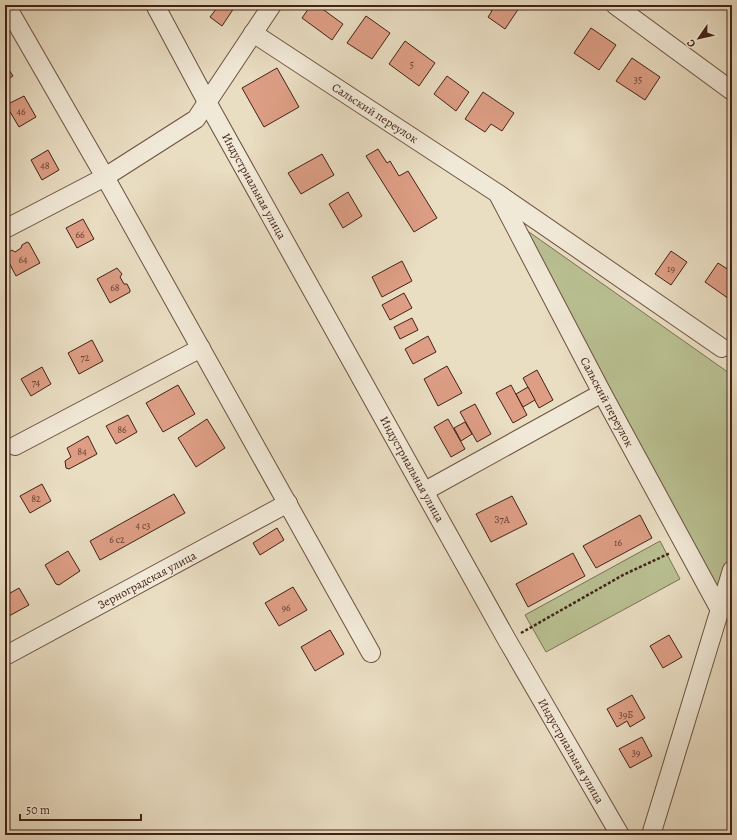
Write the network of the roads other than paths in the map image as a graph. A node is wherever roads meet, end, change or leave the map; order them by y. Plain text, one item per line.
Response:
1 (155, 5) edge
2 (272, 5) edge
3 (615, 5) edge
4 (7, 12) edge
5 (253, 33) junction
6 (732, 90) edge
7 (207, 102) junction
8 (105, 177) junction
9 (497, 194) junction
10 (5, 229) edge
11 (201, 348) junction
12 (722, 348) dead end
13 (602, 393) junction
14 (15, 446) dead end
15 (425, 491) junction
16 (288, 503) junction
17 (732, 570) edge
18 (720, 610) junction
19 (371, 653) dead end
20 (5, 656) edge
21 (620, 835) edge
22 (651, 835) edge

1 - 7 street, Индустриальная улица
2 - 5 street
3 - 6 street
4 - 8 street
5 - 7 street
5 - 9 street, Сальский переулок
7 - 8 street
7 - 15 street, Индустриальная улица
8 - 10 street
8 - 11 street
9 - 12 street, Сальский переулок
9 - 13 street, Сальский переулок
11 - 14 street
11 - 16 street
13 - 15 street
13 - 18 street, Сальский переулок
15 - 21 street, Индустриальная улица
16 - 19 street
16 - 20 street, Зерноградская улица
17 - 18 street
18 - 22 street

